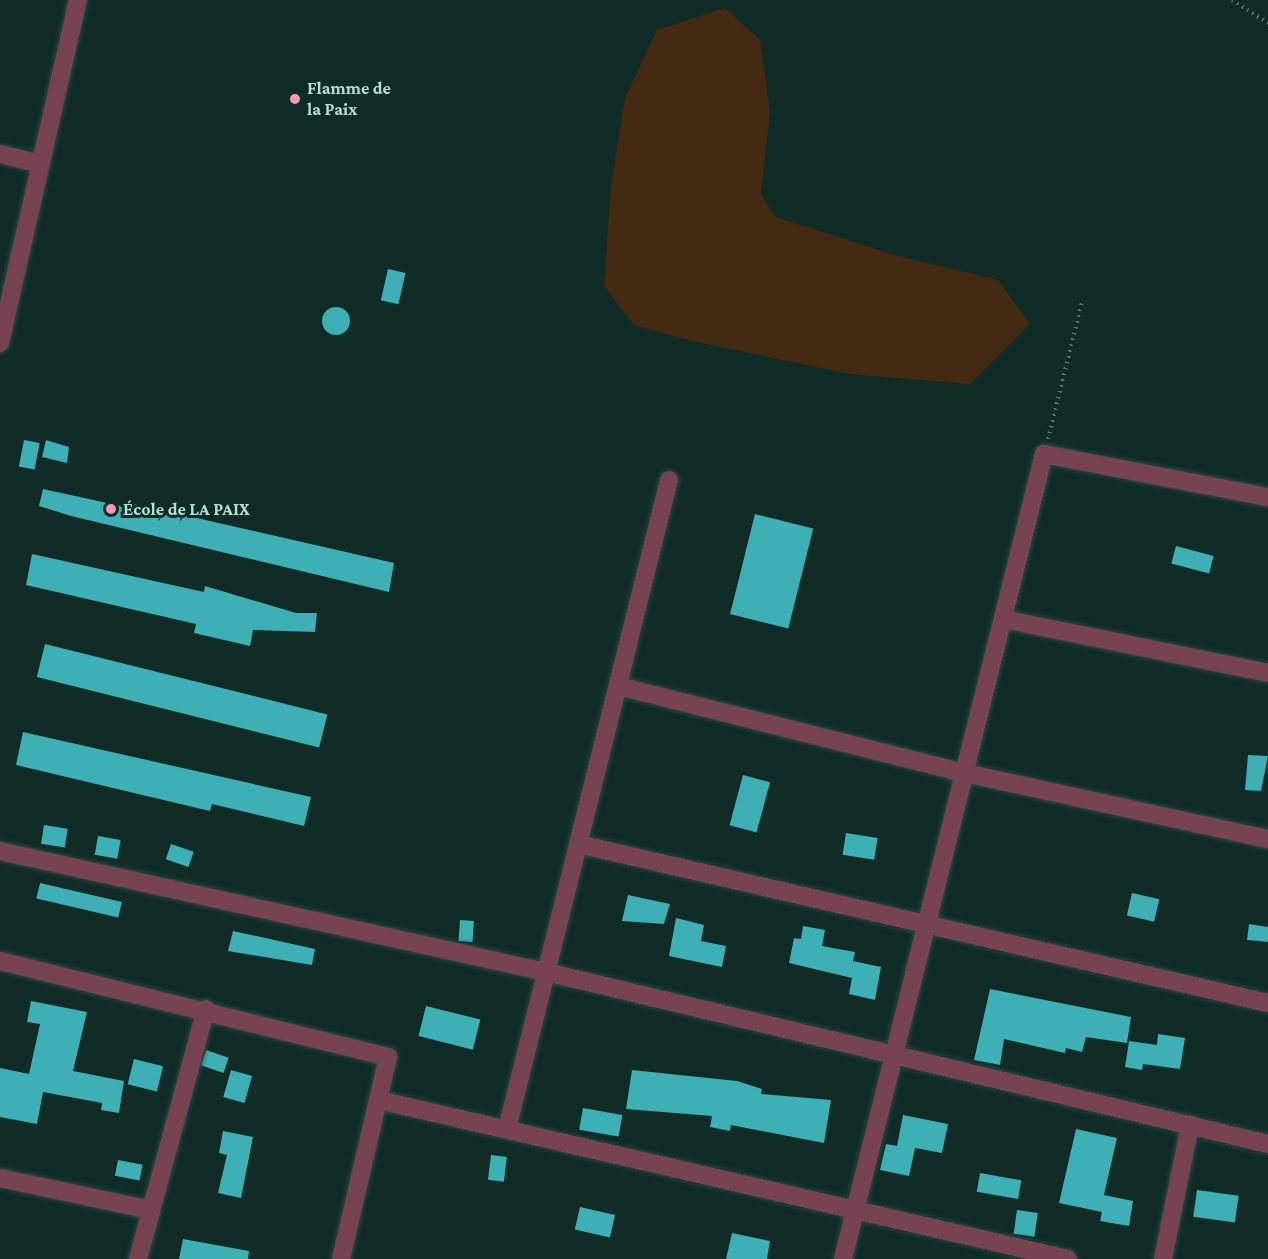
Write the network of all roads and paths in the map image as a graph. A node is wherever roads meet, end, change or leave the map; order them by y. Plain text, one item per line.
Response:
1 (78, 0) edge
2 (1232, 0) edge
3 (1268, 23) edge
4 (0, 154) edge
5 (41, 164) junction
6 (1082, 302) dead end
7 (3, 315) edge
8 (0, 343) edge
9 (1044, 454) junction
10 (669, 480) dead end
11 (1268, 497) edge
12 (1003, 619) junction
13 (1268, 673) edge
14 (618, 686) junction
15 (965, 773) junction
16 (1268, 839) edge
17 (578, 844) junction
18 (0, 851) edge
19 (927, 924) junction
20 (0, 962) edge
21 (546, 972) junction
22 (1268, 1003) edge
23 (206, 1009) junction
24 (894, 1055) junction
25 (378, 1100) junction
26 (1190, 1125) junction
27 (507, 1129) junction
28 (1268, 1144) edge
29 (0, 1178) edge
30 (151, 1210) junction
31 (855, 1210) junction
32 (138, 1259) edge
33 (342, 1259) edge
34 (843, 1259) edge
35 (1068, 1259) edge
36 (1163, 1259) edge

1 - 5 street
2 - 3 path
4 - 5 street
5 - 7 street
6 - 9 path
7 - 8 street
9 - 11 street
9 - 12 street
10 - 14 street
12 - 13 street
12 - 15 street
14 - 15 street
14 - 17 street
15 - 16 street
15 - 19 street
17 - 19 street
17 - 21 street
18 - 21 street
19 - 22 street
19 - 24 street
20 - 23 street
21 - 24 street
21 - 27 street
23 - 25 street
23 - 30 street
24 - 26 street
24 - 31 street
25 - 27 street
25 - 33 street
26 - 28 street
26 - 36 street
27 - 31 street
29 - 30 street
30 - 32 street
31 - 34 street
31 - 35 street

